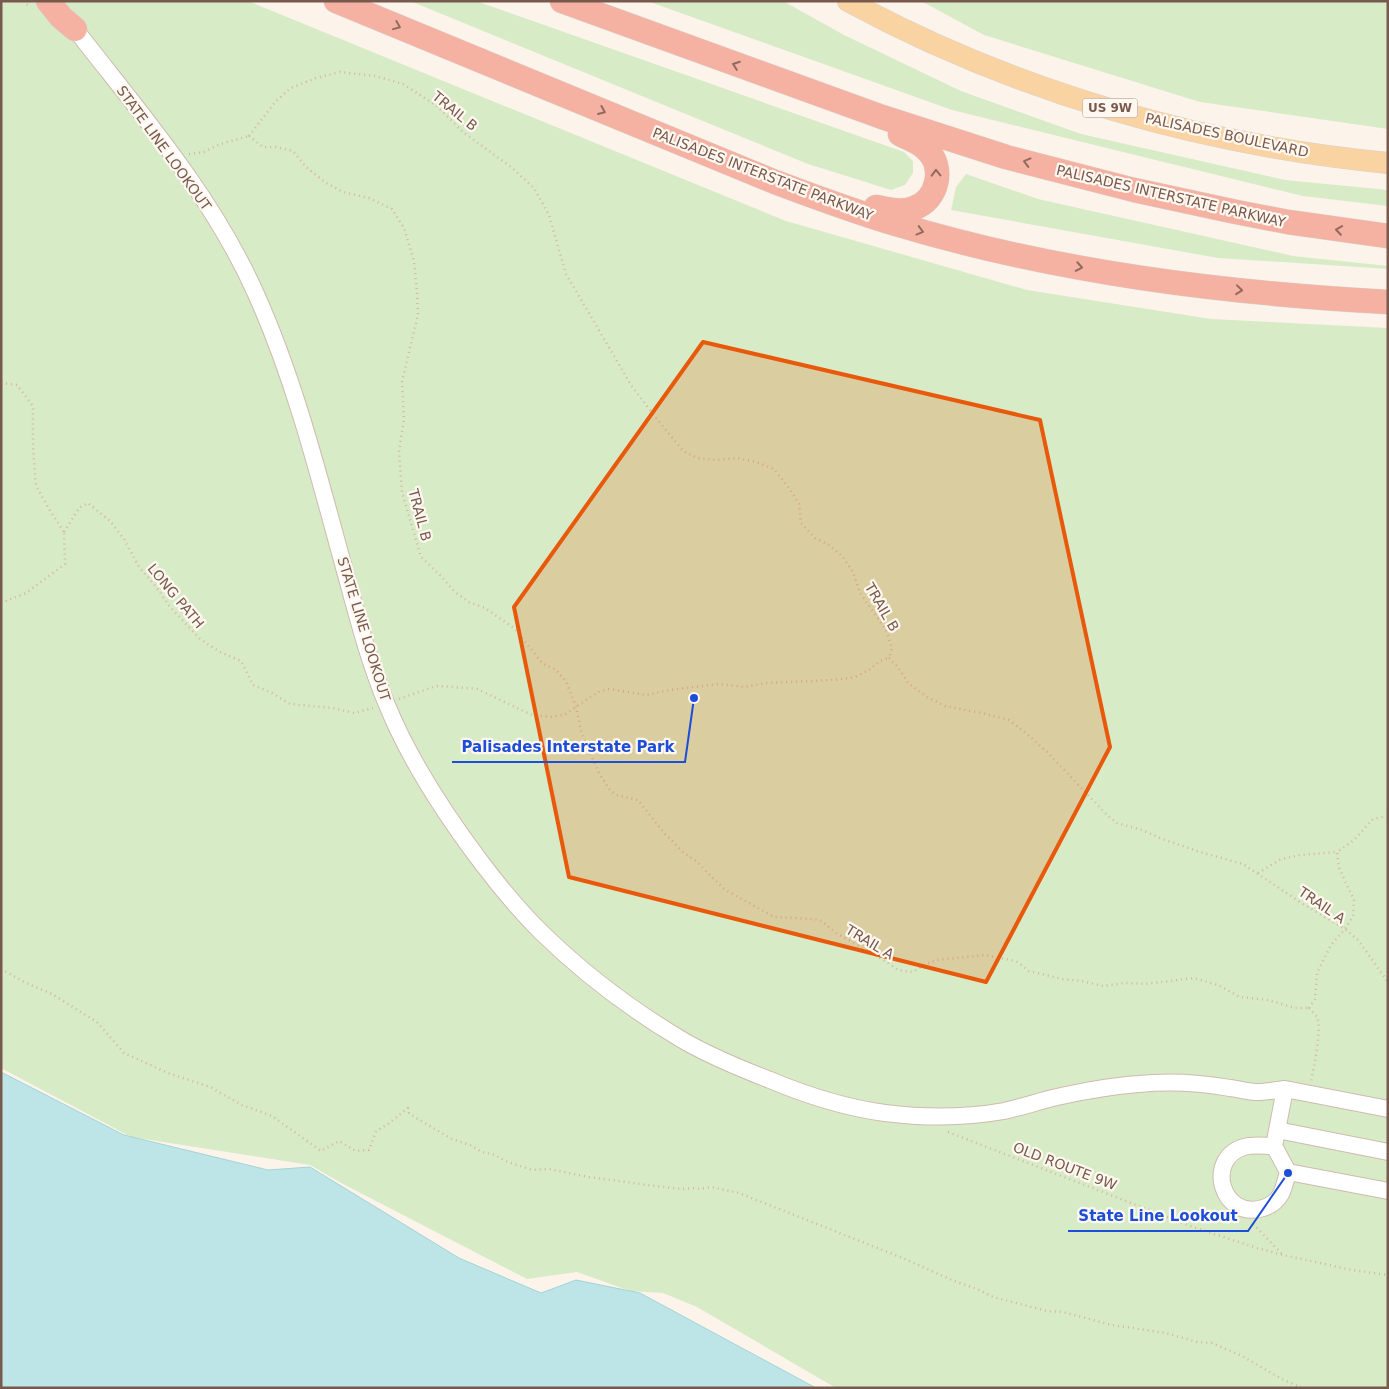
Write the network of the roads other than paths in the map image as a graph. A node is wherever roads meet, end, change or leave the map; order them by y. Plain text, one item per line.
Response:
1 (48, 1) edge
2 (62, 1) edge
3 (327, 1) edge
4 (336, 1) edge
5 (562, 1) edge
6 (572, 1) edge
7 (848, 1) edge
8 (363, 12) junction
9 (634, 28) junction
10 (75, 29) junction
11 (782, 81) junction
12 (1388, 163) edge
13 (775, 182) junction
14 (1388, 236) edge
15 (1388, 302) edge
16 (1285, 1089) junction
17 (1388, 1109) edge
18 (1277, 1130) junction
19 (1274, 1146) junction
20 (1388, 1152) edge
21 (1288, 1172) junction
22 (1388, 1192) edge

1 - 10 highway
2 - 10 highway
3 - 8 highway
4 - 8 highway, PALISADES INTERSTATE PARKWAY
5 - 9 highway, PALISADES INTERSTATE PARKWAY
6 - 9 highway
7 - 12 main road, PALISADES BOULEVARD / US 9W
8 -> 13 highway, PALISADES INTERSTATE PARKWAY
11 -> 9 highway, PALISADES INTERSTATE PARKWAY
10 - 16 street, STATE LINE LOOKOUT
13 -> 11 highway
14 -> 11 highway, PALISADES INTERSTATE PARKWAY
13 -> 15 highway, PALISADES INTERSTATE PARKWAY
16 - 17 street, STATE LINE LOOKOUT
16 - 18 street
18 - 19 street
18 - 20 street
19 - 21 street
19 - 21 street
21 - 22 street

